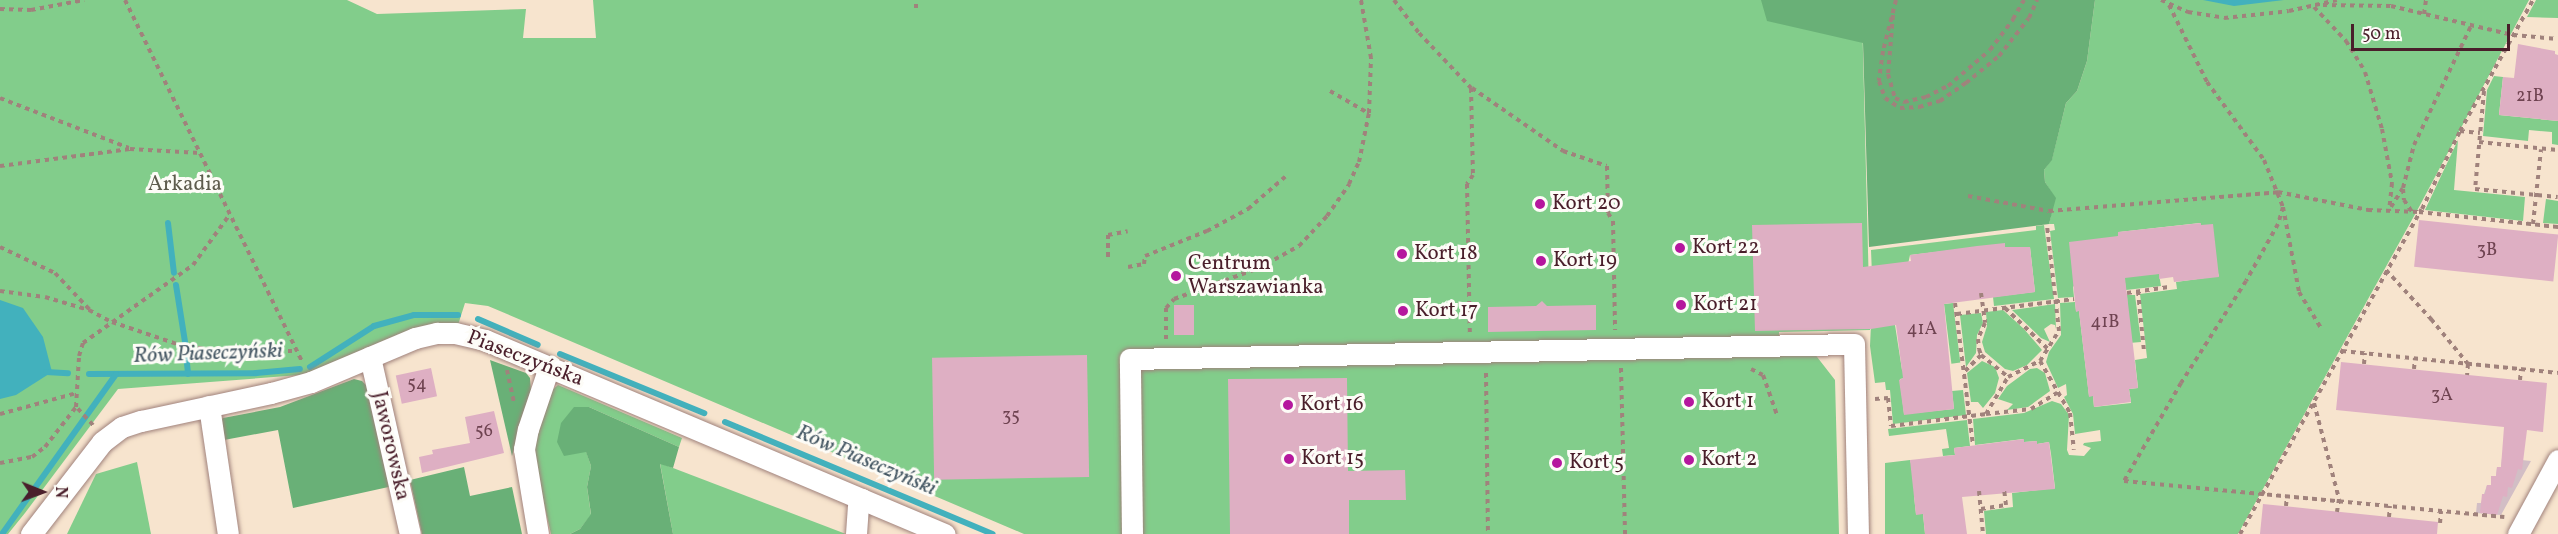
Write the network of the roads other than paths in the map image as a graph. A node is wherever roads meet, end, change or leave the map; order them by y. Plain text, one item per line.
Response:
1 (370, 357) junction
2 (549, 367) junction
3 (209, 406) junction
4 (2558, 460) edge
5 (862, 499) junction
6 (31, 534) edge
7 (228, 534) edge
8 (410, 534) edge
9 (538, 534) edge
10 (856, 534) edge
11 (945, 534) edge
12 (1132, 534) edge
13 (1858, 534) edge
14 (2518, 534) edge

1 - 2 street, Piaseczyńska
1 - 3 street, Piaseczyńska
1 - 8 street, Jaworowska
2 - 5 street, Piaseczyńska
2 - 9 street
3 - 6 street, Piaseczyńska
3 - 7 street
4 - 14 street
5 - 10 street
5 - 11 street, Piaseczyńska
12 - 13 street

